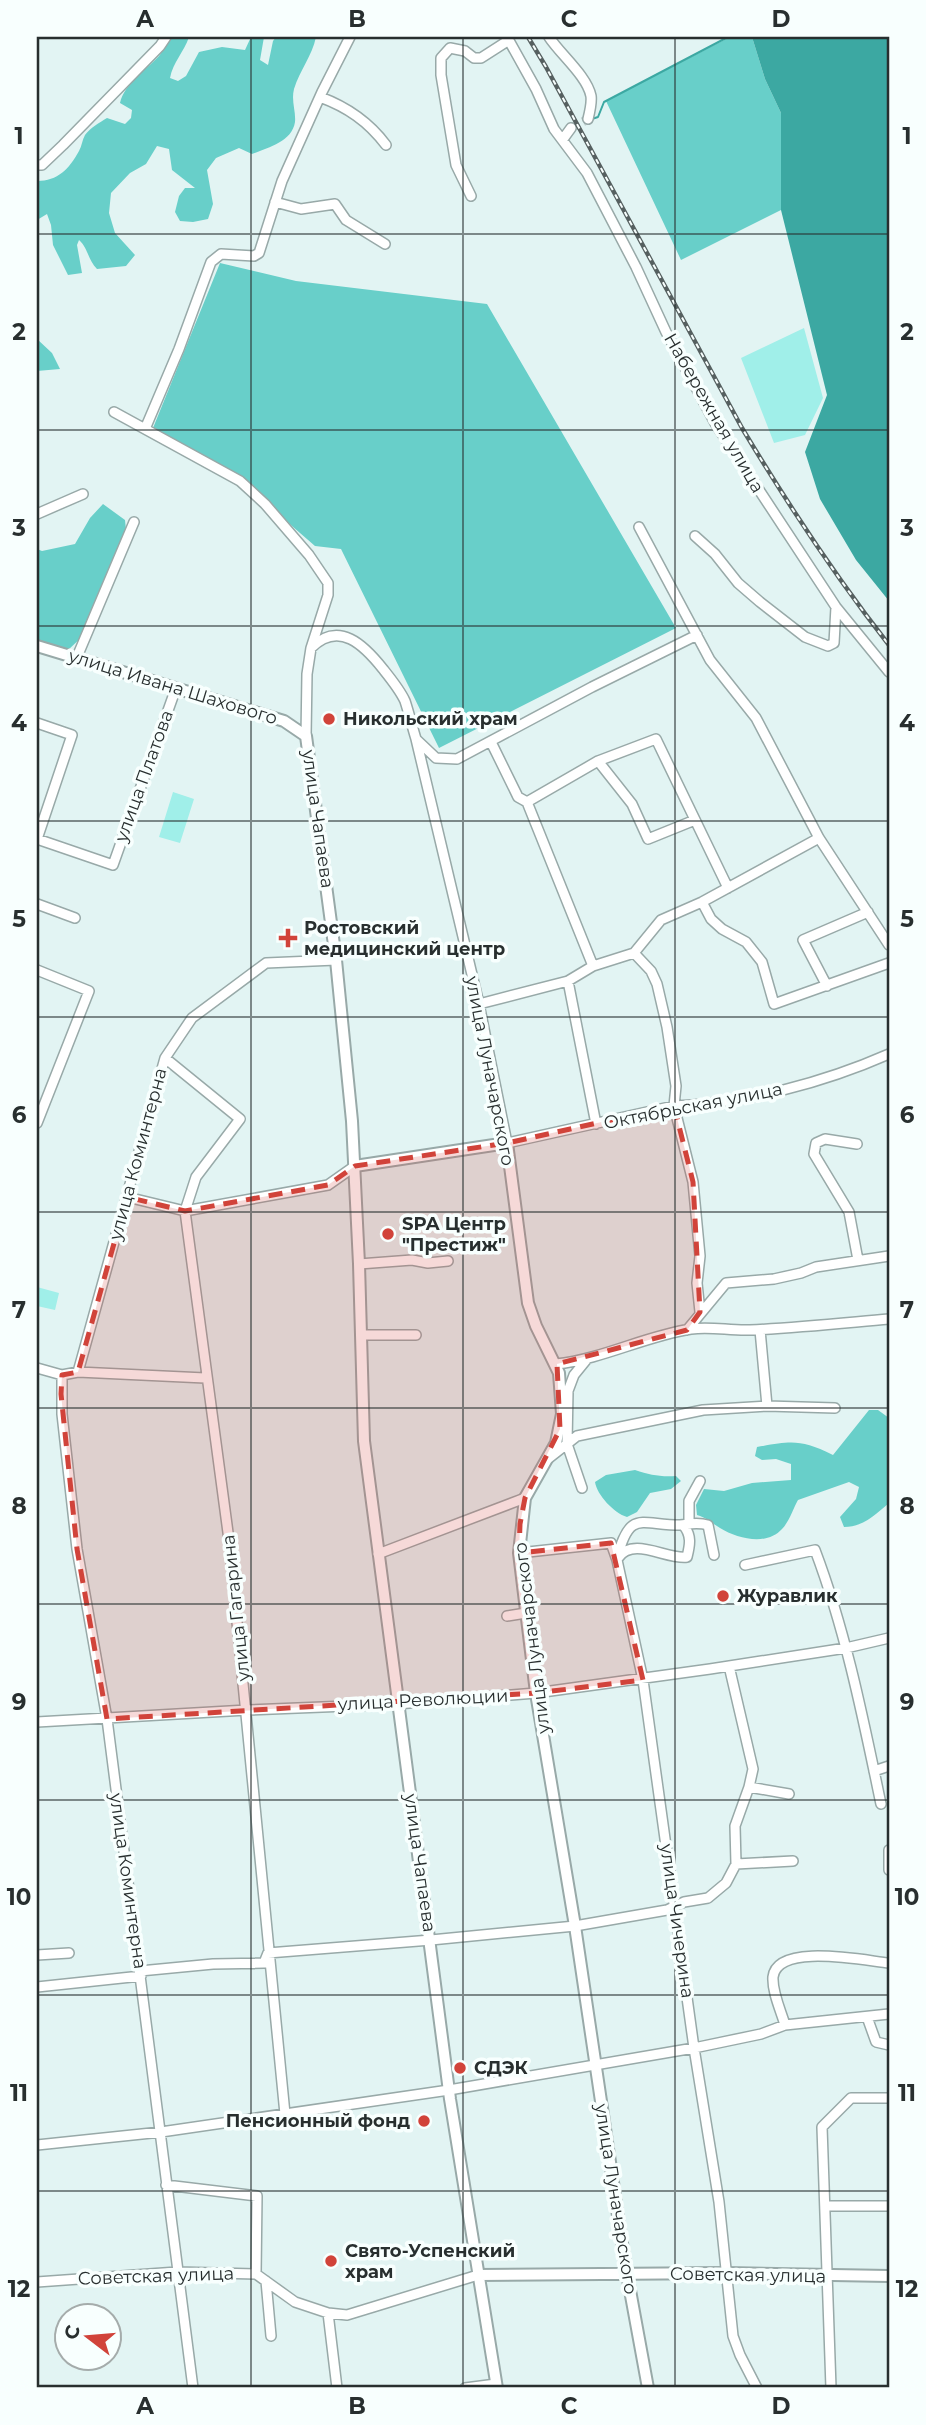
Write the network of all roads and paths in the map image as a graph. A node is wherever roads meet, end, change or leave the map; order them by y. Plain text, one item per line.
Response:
1 (166, 37) edge
2 (350, 37) edge
3 (549, 37) edge
4 (508, 38) edge
5 (320, 97) junction
6 (588, 118) dead end
7 (571, 128) tunnel mouth
8 (563, 139) junction
9 (386, 145) dead end
10 (37, 165) edge
11 (471, 196) dead end
12 (275, 202) junction
13 (385, 244) dead end
14 (114, 412) dead end
15 (145, 429) junction
16 (83, 494) dead end
17 (37, 514) edge
18 (134, 522) dead end
19 (639, 527) dead end
20 (695, 536) dead end
21 (835, 607) junction
22 (696, 635) junction
23 (37, 646) edge
24 (311, 648) junction
25 (77, 657) junction
26 (886, 669) edge
27 (176, 688) junction
28 (37, 723) edge
29 (306, 736) junction
30 (416, 739) junction
31 (491, 742) junction
32 (598, 761) junction
33 (527, 802) junction
34 (695, 820) junction
35 (819, 838) junction
36 (729, 888) junction
37 (702, 902) junction
38 (37, 904) edge
39 (869, 912) junction
40 (75, 918) dead end
41 (889, 945) edge
42 (634, 953) junction
43 (336, 960) junction
44 (889, 963) edge
45 (593, 966) junction
46 (37, 970) edge
47 (568, 981) junction
48 (827, 986) junction
49 (479, 1004) junction
50 (889, 1054) edge
51 (165, 1058) junction
52 (674, 1106) junction
53 (37, 1124) edge
54 (596, 1124) junction
55 (507, 1143) junction
56 (857, 1144) dead end
57 (355, 1166) junction
58 (127, 1197) junction
59 (185, 1211) junction
60 (889, 1256) edge
61 (858, 1260) junction
62 (448, 1261) dead end
63 (359, 1264) junction
64 (700, 1312) junction
65 (889, 1319) edge
66 (687, 1330) junction
67 (760, 1330) junction
68 (361, 1335) junction
69 (416, 1335) dead end
70 (587, 1360) junction
71 (556, 1364) junction
72 (37, 1368) edge
73 (78, 1372) junction
74 (62, 1375) junction
75 (205, 1378) junction
76 (767, 1406) junction
77 (835, 1408) dead end
78 (567, 1444) junction
79 (549, 1458) junction
80 (700, 1481) dead end
81 (582, 1488) dead end
82 (525, 1498) junction
83 (686, 1524) junction
84 (519, 1553) junction
85 (378, 1554) junction
86 (714, 1555) dead end
87 (617, 1560) junction
88 (746, 1565) dead end
89 (526, 1613) junction
90 (507, 1616) dead end
91 (889, 1638) edge
92 (846, 1648) junction
93 (729, 1666) junction
94 (643, 1680) junction
95 (536, 1693) junction
96 (397, 1704) junction
97 (247, 1710) junction
98 (107, 1719) junction
99 (37, 1723) edge
100 (889, 1766) edge
101 (874, 1771) junction
102 (749, 1787) junction
103 (789, 1794) dead end
104 (881, 1804) dead end
105 (889, 1850) edge
106 (793, 1861) dead end
107 (737, 1864) junction
108 (889, 1870) edge
109 (675, 1907) junction
110 (575, 1926) junction
111 (431, 1940) junction
112 (69, 1953) dead end
113 (268, 1953) junction
114 (37, 1955) edge
115 (889, 1963) edge
116 (140, 1973) junction
117 (37, 1987) edge
118 (889, 2014) edge
119 (867, 2017) junction
120 (785, 2025) junction
121 (889, 2045) edge
122 (694, 2048) junction
123 (594, 2065) junction
124 (449, 2090) junction
125 (889, 2098) edge
126 (285, 2114) junction
127 (161, 2132) junction
128 (37, 2145) edge
129 (166, 2185) junction
130 (826, 2206) junction
131 (889, 2206) edge
132 (177, 2272) junction
133 (726, 2273) junction
134 (257, 2274) junction
135 (627, 2274) junction
136 (478, 2275) junction
137 (827, 2276) junction
138 (889, 2276) edge
139 (266, 2281) junction
140 (37, 2282) edge
141 (328, 2314) junction
142 (271, 2336) dead end
143 (496, 2386) edge
144 (193, 2388) edge
145 (337, 2388) edge
146 (465, 2388) edge
147 (648, 2388) edge
148 (757, 2388) edge
149 (831, 2388) edge

1 - 10 street
2 - 5 street
3 - 6 street
4 - 8 street, Набережная улица
4 - 11 street
5 - 9 street
5 - 12 street
7 - 8 street
8 - 21 street, Набережная улица
12 - 13 street
12 - 15 street
14 - 15 street, улица Чапаева
15 - 24 street, улица Чапаева
16 - 17 street
18 - 25 street
19 - 22 street
20 - 21 street
21 - 26 street, Набережная улица
22 - 31 street
22 - 35 street
23 - 25 main road, улица Ивана Шахового
24 - 29 street, улица Чапаева
24 - 30 street, улица Луначарского
25 - 27 main road, улица Ивана Шахового
27 - 28 street, улица Платова
27 - 29 main road, улица Ивана Шахового
29 - 43 main road, улица Чапаева
30 - 31 street
30 - 49 street, улица Луначарского
31 - 33 street
32 - 33 street
32 - 34 street
32 - 34 street
33 - 45 street
34 - 36 street
35 - 36 street
35 - 39 street
36 - 37 street
37 - 42 street
37 - 48 street
38 - 40 street
39 - 41 street
39 - 48 street
42 - 45 street
42 - 52 street
43 - 51 street, улица Коминтерна
43 - 57 main road, улица Чапаева
44 - 48 street
45 - 47 street
46 - 53 street
47 - 49 street
47 - 54 street
49 - 55 street, улица Луначарского
50 - 52 street, Октябрьская улица
51 - 58 street, улица Коминтерна
51 - 59 street, улица Гагарина
52 - 54 street, Октябрьская улица
52 - 64 street
54 - 55 street, Октябрьская улица
55 - 57 main road, Октябрьская улица
55 - 71 main road, улица Луначарского
56 - 61 street
57 - 59 street, Октябрьская улица
57 - 63 main road, улица Чапаева
58 - 59 street, Октябрьская улица
58 - 73 street, улица Коминтерна
59 - 75 street, улица Гагарина
60 - 61 street
61 - 64 street
62 - 63 street
63 - 68 main road, улица Чапаева
64 - 66 street
65 - 67 street
66 - 67 street
66 - 70 street
67 - 76 street
68 - 69 street
68 - 85 main road, улица Чапаева
70 - 71 street
70 - 78 street
71 - 79 main road, улица Луначарского
72 - 74 street
73 - 74 street
73 - 75 street
74 - 98 street, улица Коминтерна
75 - 97 street, улица Гагарина
76 - 77 street
76 - 78 street
78 - 79 street
78 - 81 street
79 - 82 main road, улица Луначарского
80 - 83 street
82 - 84 main road, улица Луначарского
82 - 85 street
83 - 86 street
83 - 87 street
83 - 87 street
84 - 87 street
84 - 89 main road, улица Луначарского
85 - 96 main road, улица Чапаева
87 - 94 street, улица Чичерина
88 - 92 street
89 - 90 street
89 - 95 main road, улица Луначарского
91 - 92 street, улица Революции
92 - 93 street, улица Революции
92 - 101 street
93 - 94 street, улица Революции
93 - 102 street
94 - 95 street, улица Революции
94 - 109 street, улица Чичерина
95 - 96 street, улица Революции
95 - 110 main road, улица Луначарского
96 - 97 street, улица Революции
96 - 111 main road, улица Чапаева
97 - 98 street, улица Революции
97 - 113 street, улица Гагарина
98 - 99 street, улица Революции
98 - 116 street, улица Коминтерна
100 - 101 street
101 - 104 street
102 - 103 street
102 - 107 street
105 - 108 street
106 - 107 street
107 - 109 street
109 - 110 street
109 - 122 street, улица Чичерина
110 - 111 street
110 - 123 main road, улица Луначарского
111 - 113 street
111 - 124 main road, улица Чапаева
112 - 114 street
113 - 116 street
113 - 126 street, улица Гагарина
115 - 120 street
116 - 117 street
116 - 127 street, улица Коминтерна
118 - 119 street
119 - 120 street
119 - 121 street
120 - 122 street
122 - 123 street
122 - 133 street, улица Чичерина
123 - 124 street
123 - 135 main road, улица Луначарского
124 - 126 street
124 - 136 main road, улица Чапаева
125 - 130 street
126 - 127 street
127 - 128 street
127 - 129 street, улица Коминтерна
129 - 132 street, улица Коминтерна
129 - 134 street
130 - 131 street
130 - 137 street
132 - 134 street, Советская улица
132 - 140 street, Советская улица
132 - 144 street, улица Коминтерна
133 - 135 main road, Советская улица
133 - 137 main road, Советская улица
133 - 148 street, улица Чичерина
134 - 139 street, Советская улица
135 - 136 main road, Советская улица
135 - 147 main road, улица Луначарского
136 - 141 street, Советская улица
136 - 143 main road, улица Чапаева
137 - 138 main road, Советская улица
137 - 149 street
139 - 141 street, Советская улица
139 - 142 street
141 - 145 street
143 - 146 street

